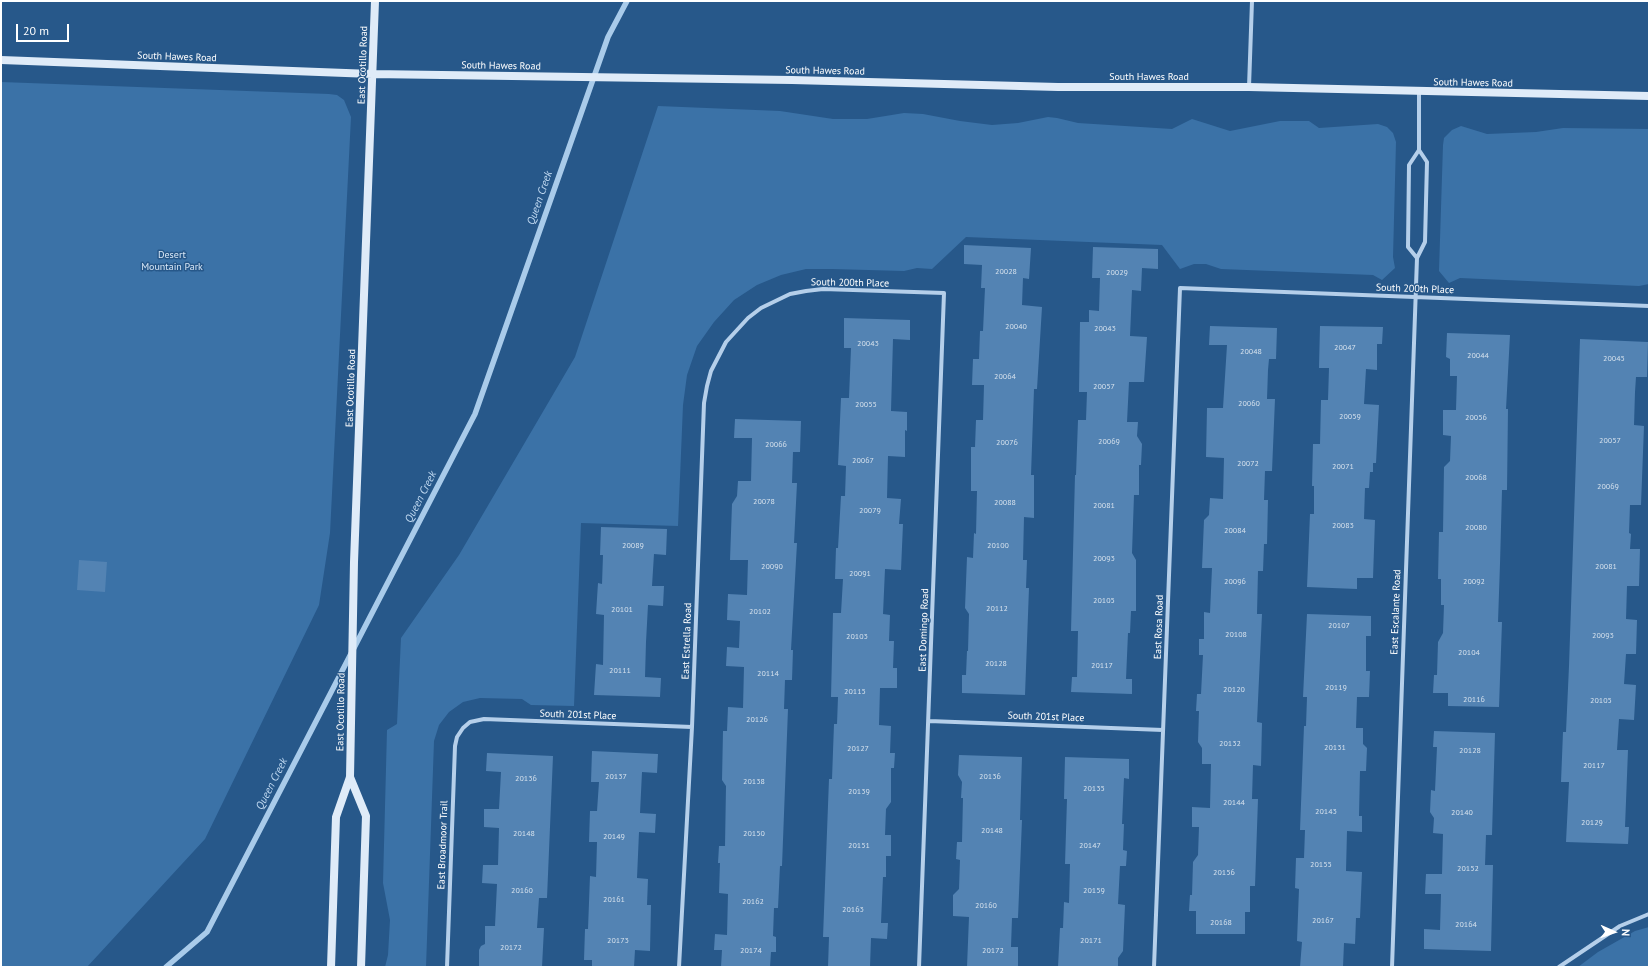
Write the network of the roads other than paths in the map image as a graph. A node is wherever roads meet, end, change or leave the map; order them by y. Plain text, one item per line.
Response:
1 (375, 1) edge
2 (1252, 1) edge
3 (1, 60) edge
4 (372, 74) junction
5 (1249, 88) junction
6 (1419, 92) junction
7 (1649, 96) edge
8 (1418, 150) junction
9 (1417, 258) junction
10 (1180, 288) joint
11 (944, 293) joint
12 (1416, 297) junction
13 (1649, 306) edge
14 (740, 324) joint
15 (929, 721) junction
16 (465, 726) joint
17 (692, 727) junction
18 (1163, 730) junction
19 (350, 777) junction
20 (1649, 914) edge
21 (331, 967) edge
22 (361, 967) edge
23 (447, 967) edge
24 (679, 967) edge
25 (919, 967) edge
26 (1154, 967) edge
27 (1392, 967) edge
28 (1560, 967) edge

1 - 4 main road, East Ocotillo Road
2 - 5 street
3 - 4 main road, South Hawes Road
4 - 5 main road, South Hawes Road
4 - 19 main road, East Ocotillo Road
5 - 6 main road, South Hawes Road
6 - 7 main road, South Hawes Road
6 - 8 street, East Escalante Road
8 - 9 street, East Escalante Road
8 - 9 street, East Escalante Road
9 - 12 street, East Escalante Road
10 - 12 street, South 200th Place
10 - 18 street, East Rosa Road
11 - 14 street, South 200th Place
11 - 15 street, East Domingo Road
12 - 13 street, South 200th Place
12 - 27 street, East Escalante Road
14 - 17 street, East Estrella Road
15 - 18 street, South 201st Place
15 - 25 street, East Domingo Road
16 - 17 street, South 201st Place
16 - 23 street, East Broadmoor Trail
17 - 24 street, East Estrella Road
18 - 26 street, East Rosa Road
19 - 21 main road, East Ocotillo Road
19 - 22 main road, East Ocotillo Road
20 - 28 street

